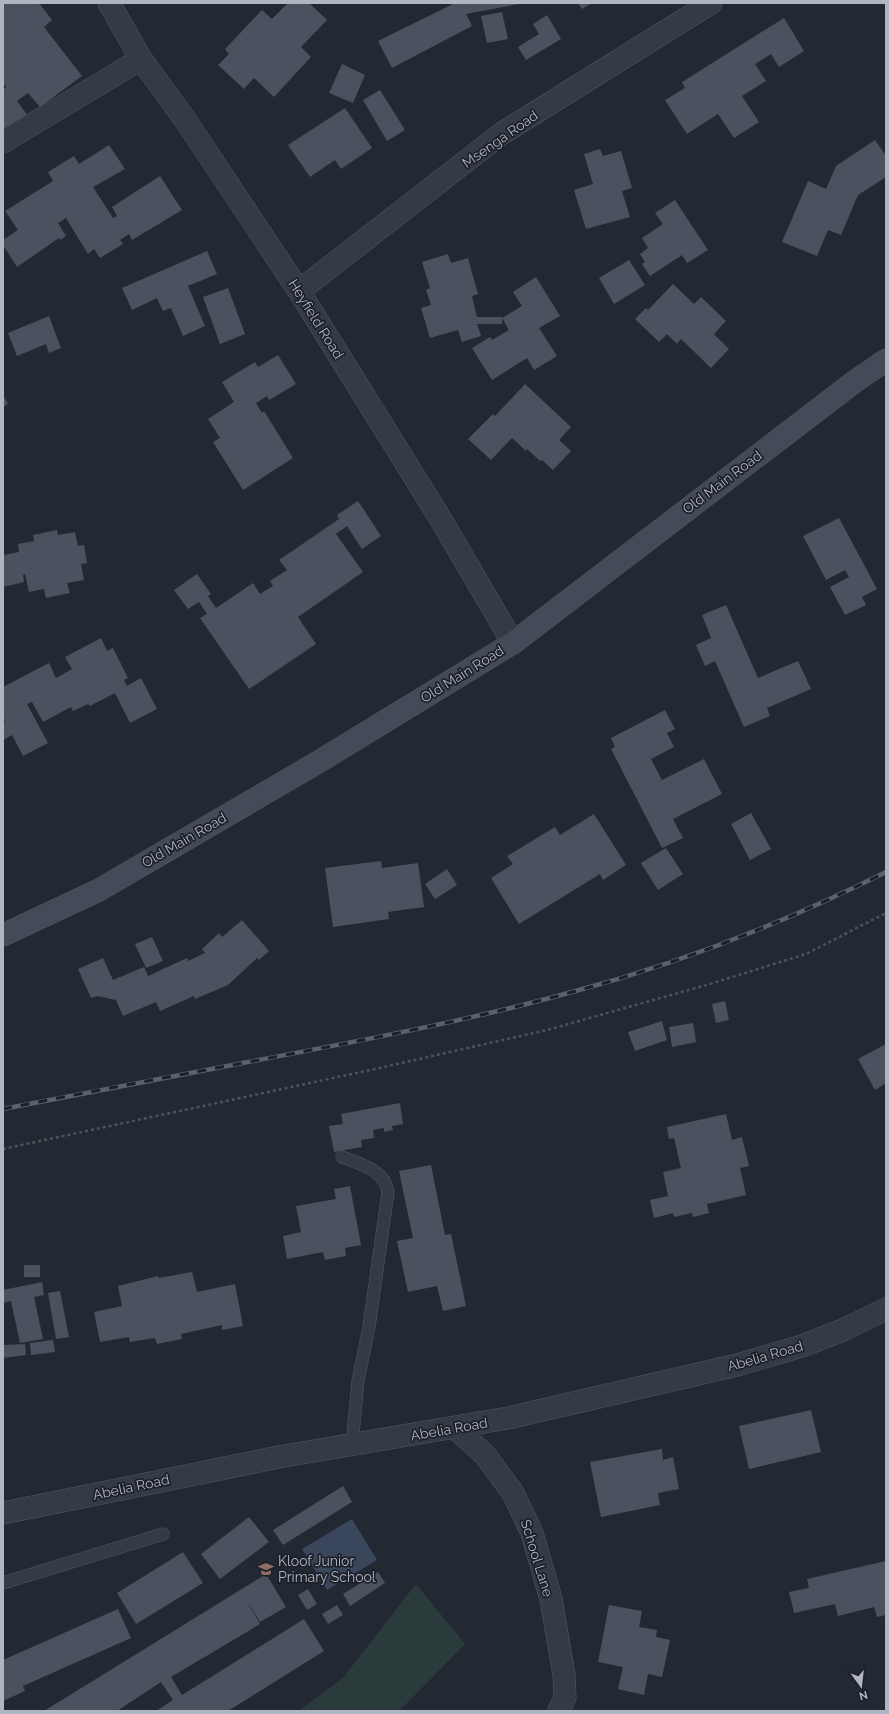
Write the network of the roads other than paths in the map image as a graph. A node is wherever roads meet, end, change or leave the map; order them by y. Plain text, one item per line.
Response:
1 (108, 3) edge
2 (711, 3) edge
3 (141, 59) junction
4 (3, 142) edge
5 (299, 291) junction
6 (886, 360) edge
7 (513, 642) junction
8 (3, 935) edge
9 (342, 1157) dead end
10 (886, 1309) edge
11 (455, 1428) junction
12 (352, 1445) junction
13 (3, 1513) edge
14 (163, 1534) dead end
15 (3, 1583) edge
16 (564, 1706) edge

1 - 3 street, Heyfield Road
2 - 5 street, Msenga Road
3 - 4 street
3 - 5 street, Heyfield Road
5 - 7 street, Heyfield Road
6 - 7 street, Old Main Road
7 - 8 street, Old Main Road
9 - 12 lane
10 - 11 street, Abelia Road
11 - 12 street, Abelia Road
11 - 16 street, School Lane
12 - 13 street, Abelia Road
14 - 15 lane

